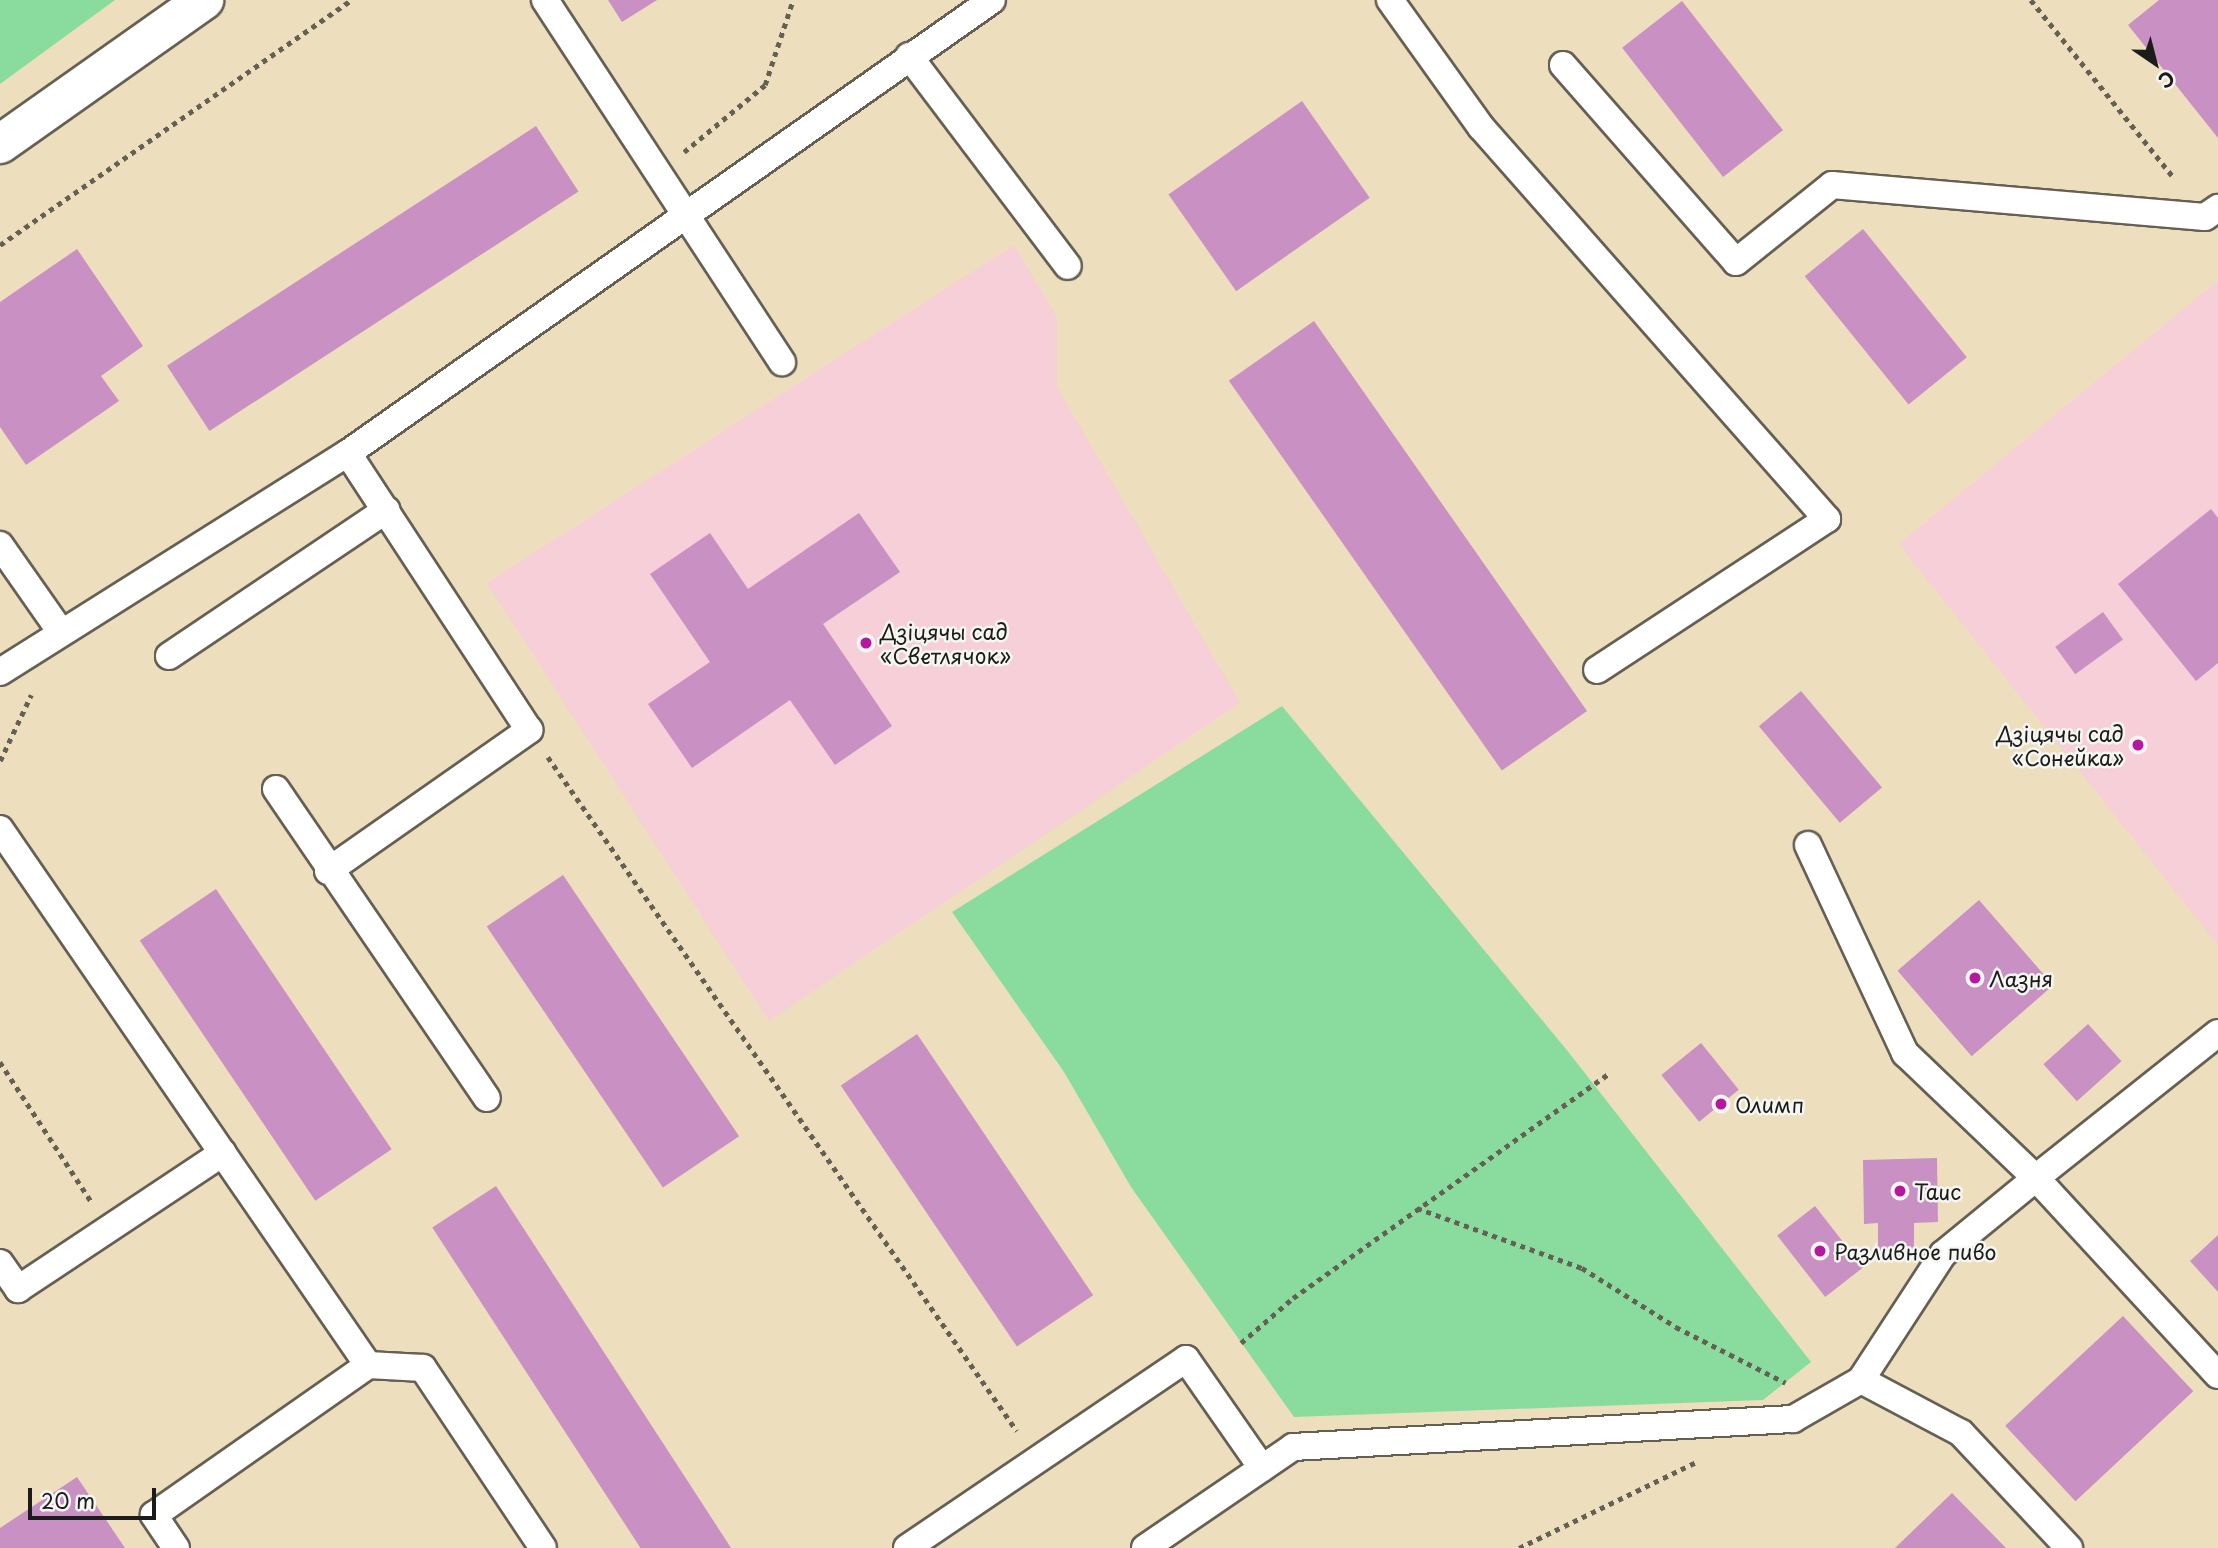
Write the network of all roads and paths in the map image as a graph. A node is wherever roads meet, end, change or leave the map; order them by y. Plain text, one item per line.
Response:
1 (204, 0) edge
2 (351, 0) edge
3 (545, 0) edge
4 (793, 0) edge
5 (992, 0) edge
6 (1390, 0) edge
7 (2031, 0) edge
8 (909, 56) junction
9 (1563, 65) dead end
10 (0, 145) edge
11 (659, 173) junction
12 (2211, 213) edge
13 (688, 217) junction
14 (0, 245) edge
15 (1068, 266) dead end
16 (782, 362) dead end
17 (348, 453) junction
18 (386, 510) junction
19 (0, 545) edge
20 (61, 632) junction
21 (169, 656) dead end
22 (1597, 670) dead end
23 (0, 672) edge
24 (529, 730) junction
25 (276, 789) dead end
26 (0, 829) edge
27 (1808, 845) dead end
28 (328, 871) junction
29 (2218, 1033) edge
30 (0, 1062) edge
31 (1610, 1073) dead end
32 (487, 1098) dead end
33 (223, 1153) junction
34 (2036, 1178) junction
35 (1417, 1208) junction
36 (108, 1228) junction
37 (0, 1263) edge
38 (1241, 1343) dead end
39 (368, 1365) junction
40 (2218, 1375) edge
41 (1861, 1380) junction
42 (1797, 1382) dead end
43 (1707, 1457) dead end
44 (1037, 1460) junction
45 (1262, 1468) junction
46 (176, 1548) edge
47 (543, 1548) edge
48 (907, 1548) edge
49 (1145, 1548) edge
50 (1519, 1548) edge
51 (2069, 1548) edge

1 - 10 street
2 - 14 path
3 - 11 lane
4 - 11 path
5 - 8 lane
6 - 22 lane
7 - 12 path
8 - 13 lane
8 - 15 lane
9 - 12 lane
11 - 13 lane
13 - 16 lane
13 - 17 lane
17 - 18 lane
17 - 20 lane
18 - 21 lane
18 - 24 lane
19 - 20 lane
20 - 23 lane
24 - 28 lane
24 - 44 path
25 - 28 lane
26 - 33 lane
27 - 34 lane
28 - 32 lane
29 - 34 lane
30 - 36 path
31 - 35 path
33 - 36 lane
33 - 39 lane
34 - 40 lane
34 - 41 lane
35 - 38 path
35 - 42 path
36 - 37 lane
39 - 46 lane
39 - 47 lane
41 - 45 lane
41 - 51 lane
43 - 50 path
44 - 45 lane
44 - 48 lane
45 - 49 lane

